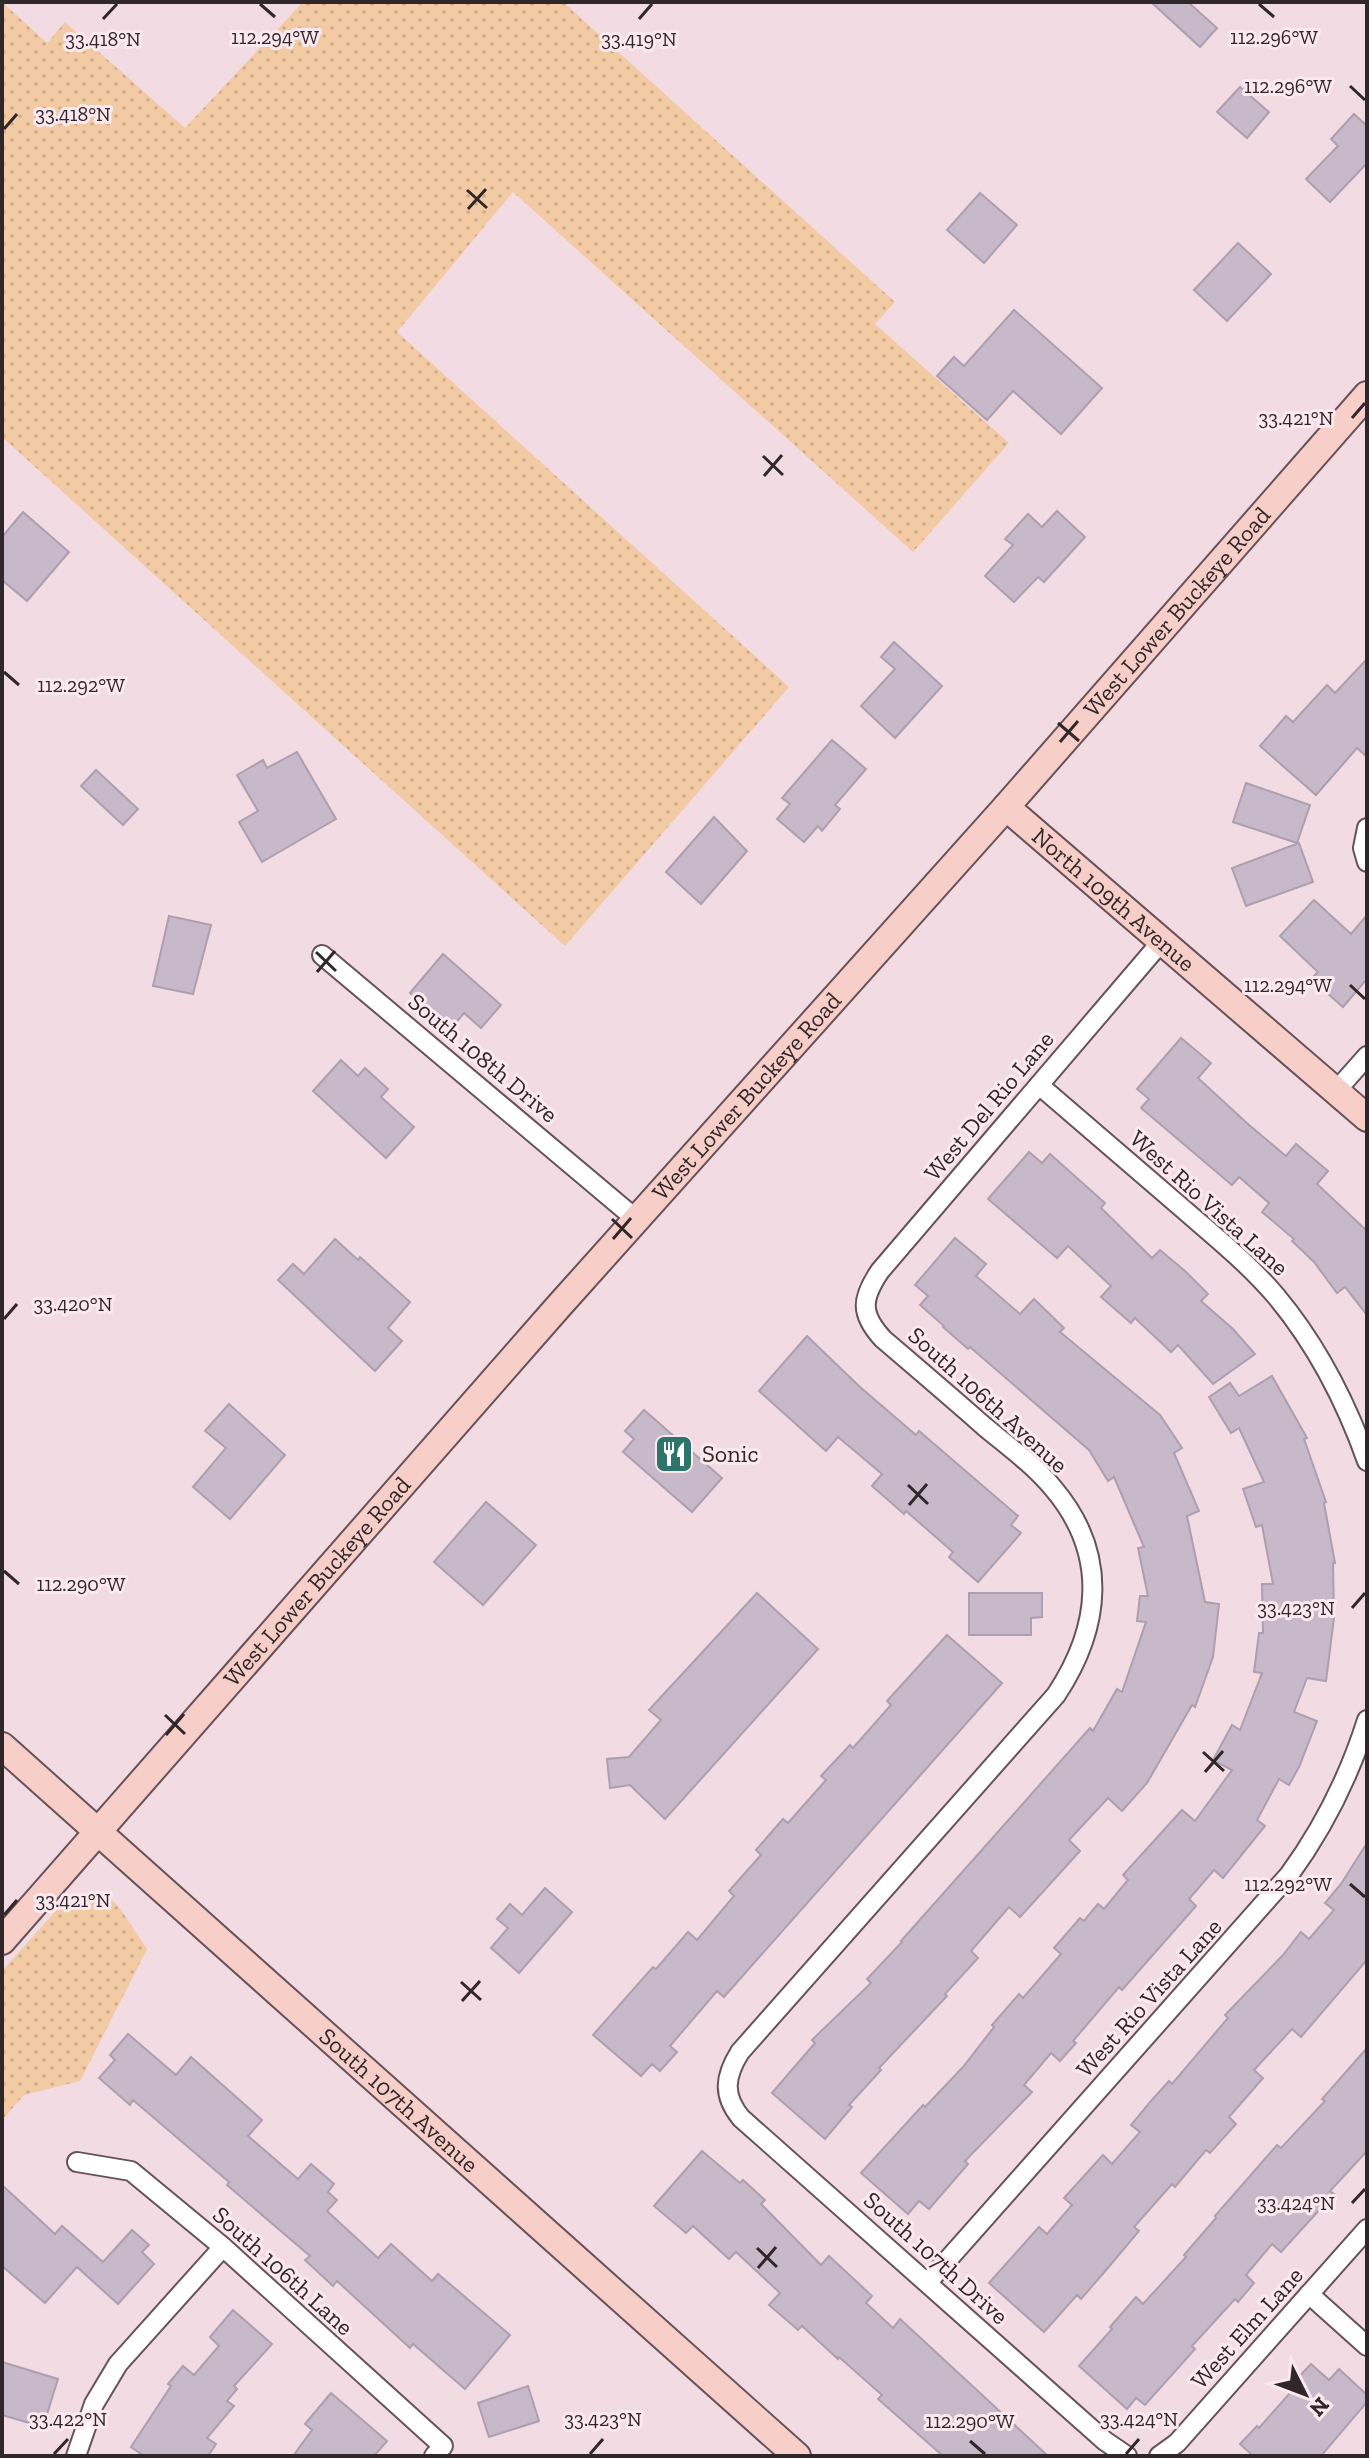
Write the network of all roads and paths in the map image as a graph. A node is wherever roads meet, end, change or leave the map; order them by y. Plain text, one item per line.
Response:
1 (1367, 395) edge
2 (1006, 807) junction
3 (1367, 828) edge
4 (1365, 855) edge
5 (1162, 941) junction
6 (322, 955) dead end
7 (1367, 1056) edge
8 (1039, 1085) junction
9 (1336, 1091) junction
10 (1367, 1118) edge
11 (637, 1220) junction
12 (864, 1308) joint
13 (1367, 1461) edge
14 (1367, 1720) edge
15 (2, 1746) edge
16 (98, 1833) junction
17 (2, 1941) edge
18 (726, 2086) joint
19 (77, 2162) dead end
20 (1367, 2229) edge
21 (223, 2247) junction
22 (928, 2282) junction
23 (1309, 2294) junction
24 (1367, 2346) edge
25 (438, 2451) edge
26 (76, 2456) edge
27 (797, 2456) edge
28 (1127, 2456) edge
29 (1159, 2456) edge

1 - 2 main road, West Lower Buckeye Road
2 - 5 main road, North 109th Avenue
2 - 11 main road, West Lower Buckeye Road
3 - 4 street
5 - 8 street, West Del Rio Lane
5 - 9 main road, North 109th Avenue
6 - 11 street, South 108th Drive
7 - 9 street
8 - 12 street, West Del Rio Lane
8 - 13 street, West Rio Vista Lane
9 - 10 main road, North 109th Avenue
11 - 16 main road, West Lower Buckeye Road
12 - 18 street, South 106th Avenue
14 - 22 street, West Rio Vista Lane
15 - 16 main road, South 107th Avenue
16 - 17 main road, West Lower Buckeye Road
16 - 27 main road, South 107th Avenue
18 - 22 street, South 107th Drive
19 - 21 street, South 106th Lane
20 - 23 street, West Elm Lane
21 - 25 street, South 106th Lane
21 - 26 street
22 - 28 street, South 107th Drive
23 - 24 street
23 - 29 street, West Elm Lane

